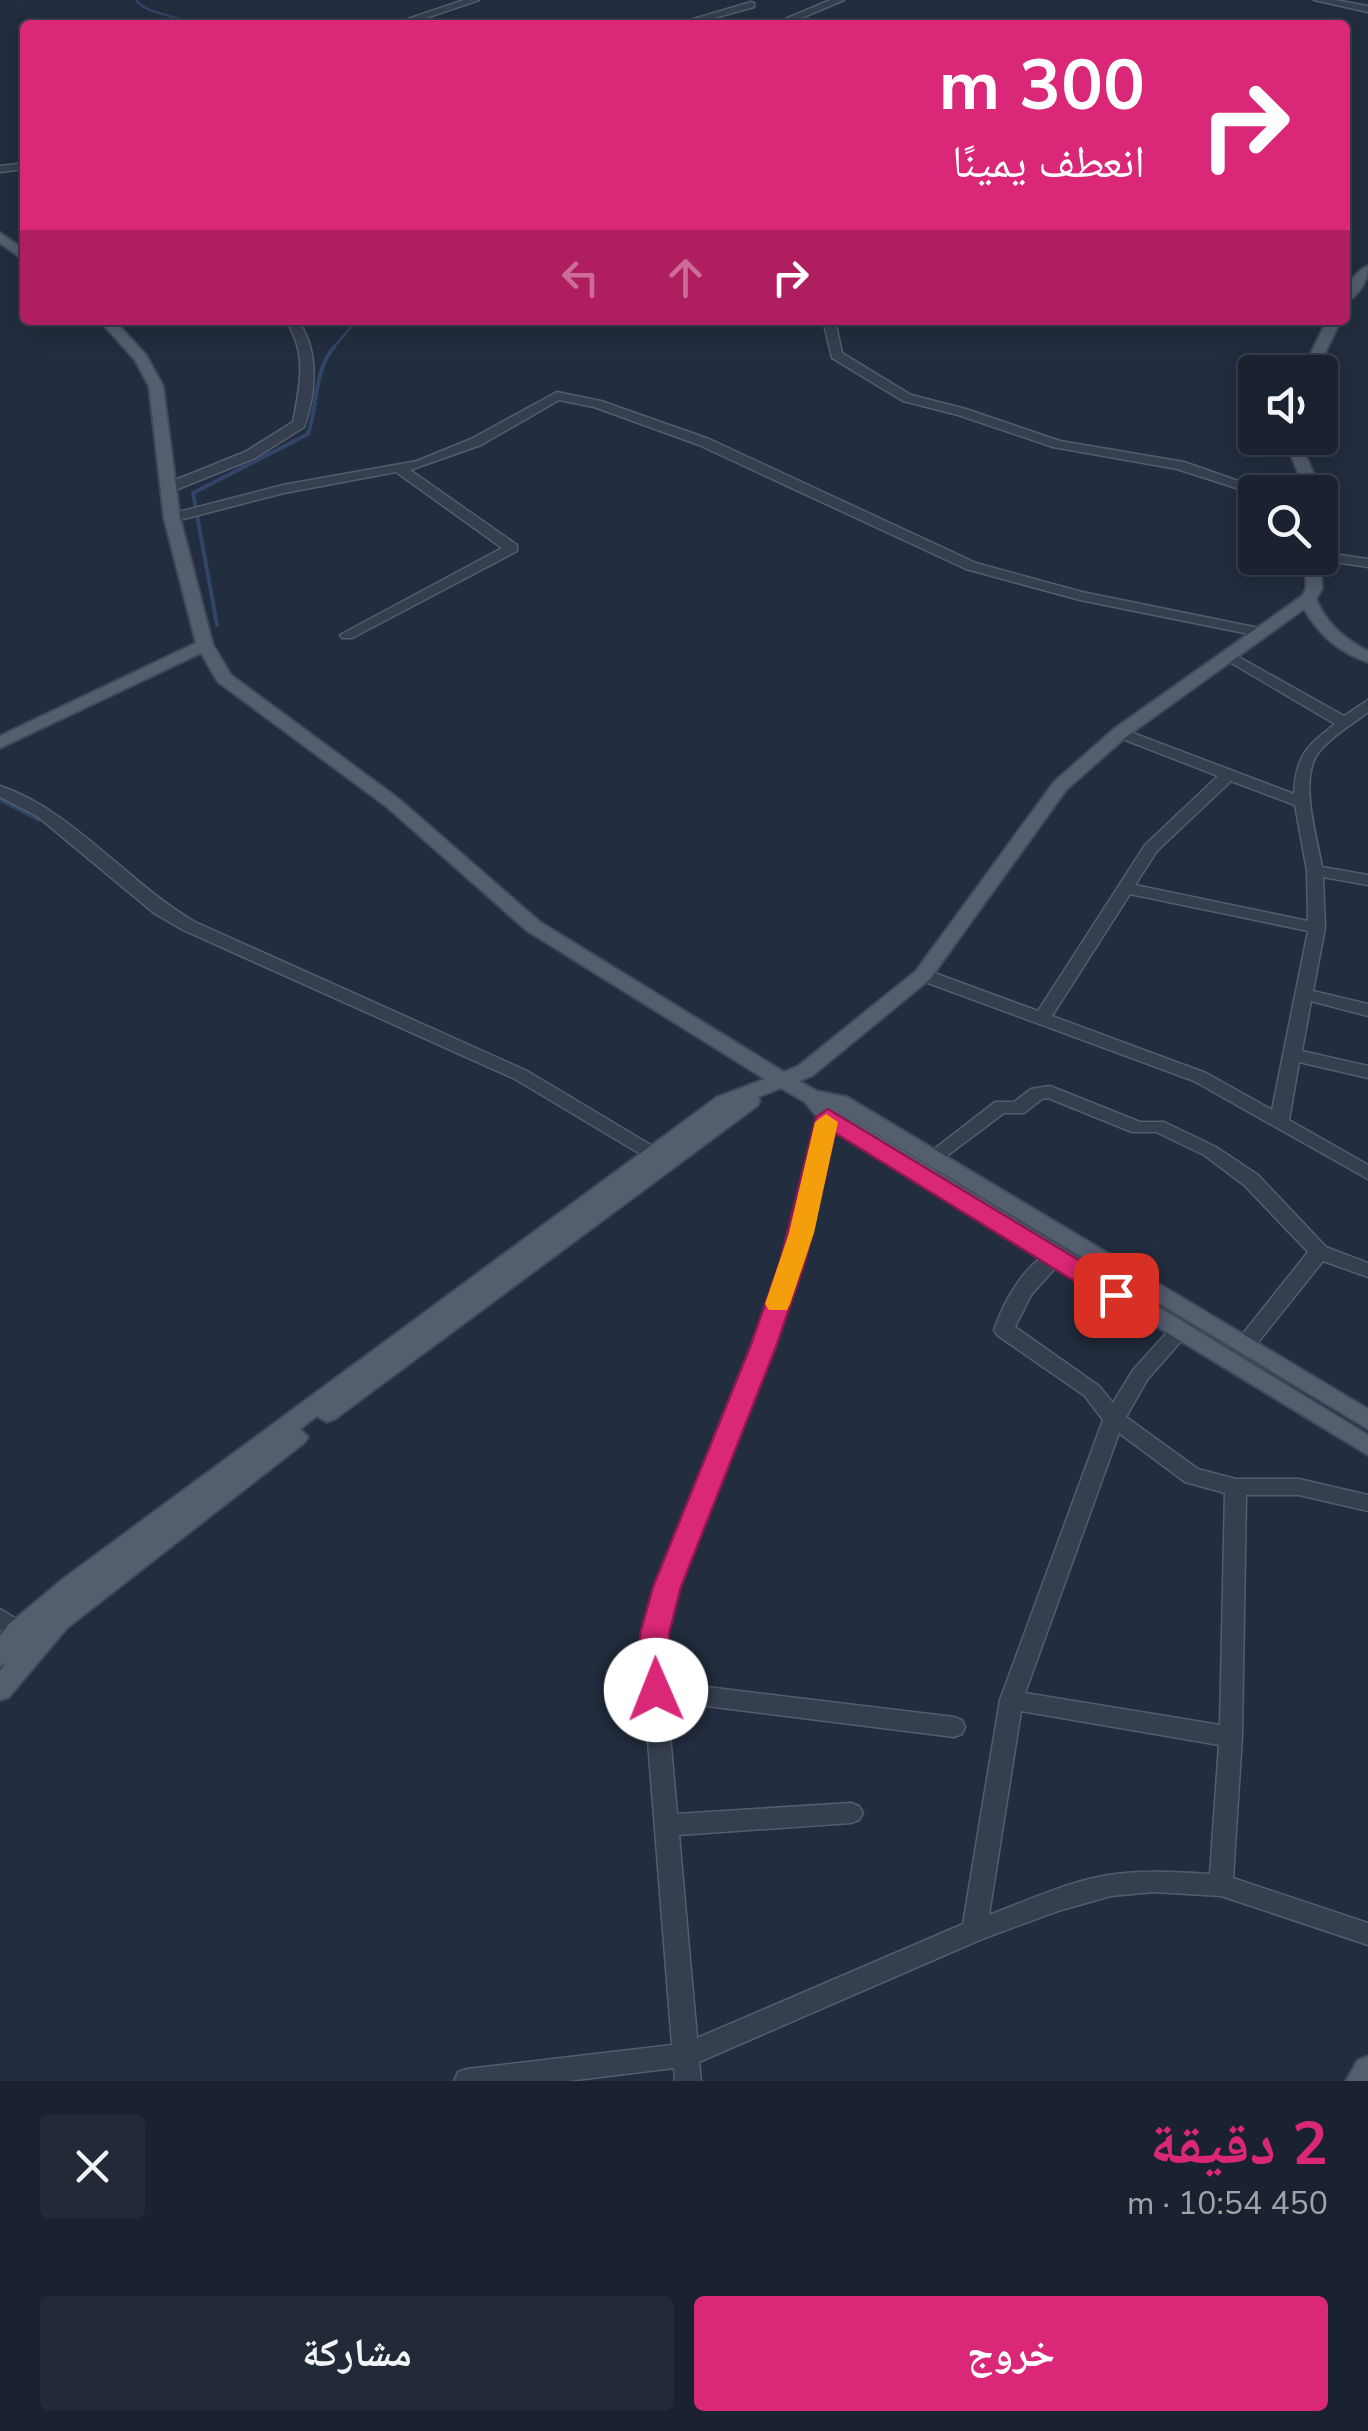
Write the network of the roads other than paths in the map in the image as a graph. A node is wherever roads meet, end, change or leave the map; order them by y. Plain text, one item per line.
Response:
1 (474, 0) edge
2 (840, 0) edge
3 (1320, 0) edge
4 (444, 3) edge
5 (746, 3) edge
6 (1368, 10) edge
7 (406, 20) edge
8 (693, 20) edge
9 (774, 20) edge
10 (790, 20) edge
11 (0, 237) edge
12 (20, 253) edge
13 (111, 325) edge
14 (297, 325) edge
15 (830, 325) edge
16 (1332, 325) edge
17 (1317, 355) edge
18 (399, 468) junction
19 (1238, 484) edge
20 (168, 488) junction
21 (172, 518) junction
22 (1338, 559) edge
23 (1368, 563) edge
24 (1315, 575) edge
25 (1308, 599) junction
26 (1259, 632) junction
27 (346, 635) dead end
28 (205, 644) junction
29 (1228, 654) junction
30 (1368, 656) edge
31 (1368, 704) edge
32 (1342, 722) junction
33 (1120, 733) junction
34 (0, 743) edge
35 (1228, 775) junction
36 (0, 791) edge
37 (1302, 802) junction
38 (1316, 870) junction
39 (1368, 880) edge
40 (1124, 888) junction
41 (1317, 928) junction
42 (923, 975) junction
43 (1304, 994) junction
44 (1368, 1010) edge
45 (1042, 1019) junction
46 (1292, 1055) junction
47 (1368, 1072) edge
48 (780, 1079) junction
49 (812, 1097) junction
50 (828, 1117) junction
51 (1279, 1122) junction
52 (653, 1154) junction
53 (933, 1157) junction
54 (1368, 1173) edge
55 (1319, 1252) junction
56 (1055, 1257) junction
57 (1368, 1270) edge
58 (1178, 1333) junction
59 (1245, 1345) junction
60 (1114, 1420) junction
61 (1368, 1420) edge
62 (1368, 1446) edge
63 (1236, 1488) junction
64 (1368, 1503) edge
65 (9, 1625) edge
66 (0, 1655) edge
67 (0, 1690) edge
68 (656, 1690) junction
69 (1011, 1700) junction
70 (954, 1728) dead end
71 (1230, 1737) junction
72 (851, 1813) dead end
73 (667, 1825) junction
74 (1222, 1885) junction
75 (974, 1931) junction
76 (1368, 1934) edge
77 (687, 2068) edge
78 (1368, 2070) edge
79 (467, 2081) edge
80 (1361, 2081) edge

1 - 4 street
2 - 10 street
3 - 6 street
4 - 7 street
5 - 8 street
5 - 9 street
11 - 12 main road
13 - 20 main road
14 - 20 street
15 - 19 street
16 - 17 main road
18 - 21 street
18 - 26 street
18 - 27 street
20 - 21 main road
21 - 28 main road
22 - 23 street
24 - 25 main road
25 - 26 main road
25 - 30 main road
26 - 29 main road
28 - 34 main road
28 - 48 main road
29 - 32 street
29 - 33 main road
31 - 32 street
32 - 37 street
33 - 35 street
33 - 42 main road
35 - 37 street
35 - 40 street
36 - 52 street
37 - 38 street
38 - 39 street
38 - 41 street
40 - 41 street
40 - 45 street
41 - 43 street
42 - 45 street
42 - 48 main road
43 - 44 street
43 - 46 street
45 - 51 street
46 - 47 street
46 - 51 street
48 - 49 main road
48 - 52 main road
48 - 67 main road
49 - 50 main road
49 - 53 main road
50 - 56 main road
50 - 68 street
51 - 54 street
52 - 65 main road
53 - 55 street
53 - 59 main road
55 - 57 street
55 - 59 street
56 - 58 main road
56 - 60 street
58 - 60 street
58 - 62 main road
59 - 61 main road
60 - 63 street
60 - 69 street
63 - 64 street
63 - 71 street
65 - 66 main road
68 - 70 street
68 - 73 street
69 - 71 street
69 - 75 street
71 - 74 street
72 - 73 street
73 - 77 street
74 - 75 street
74 - 76 street
75 - 77 street
77 - 79 street
78 - 80 main road

